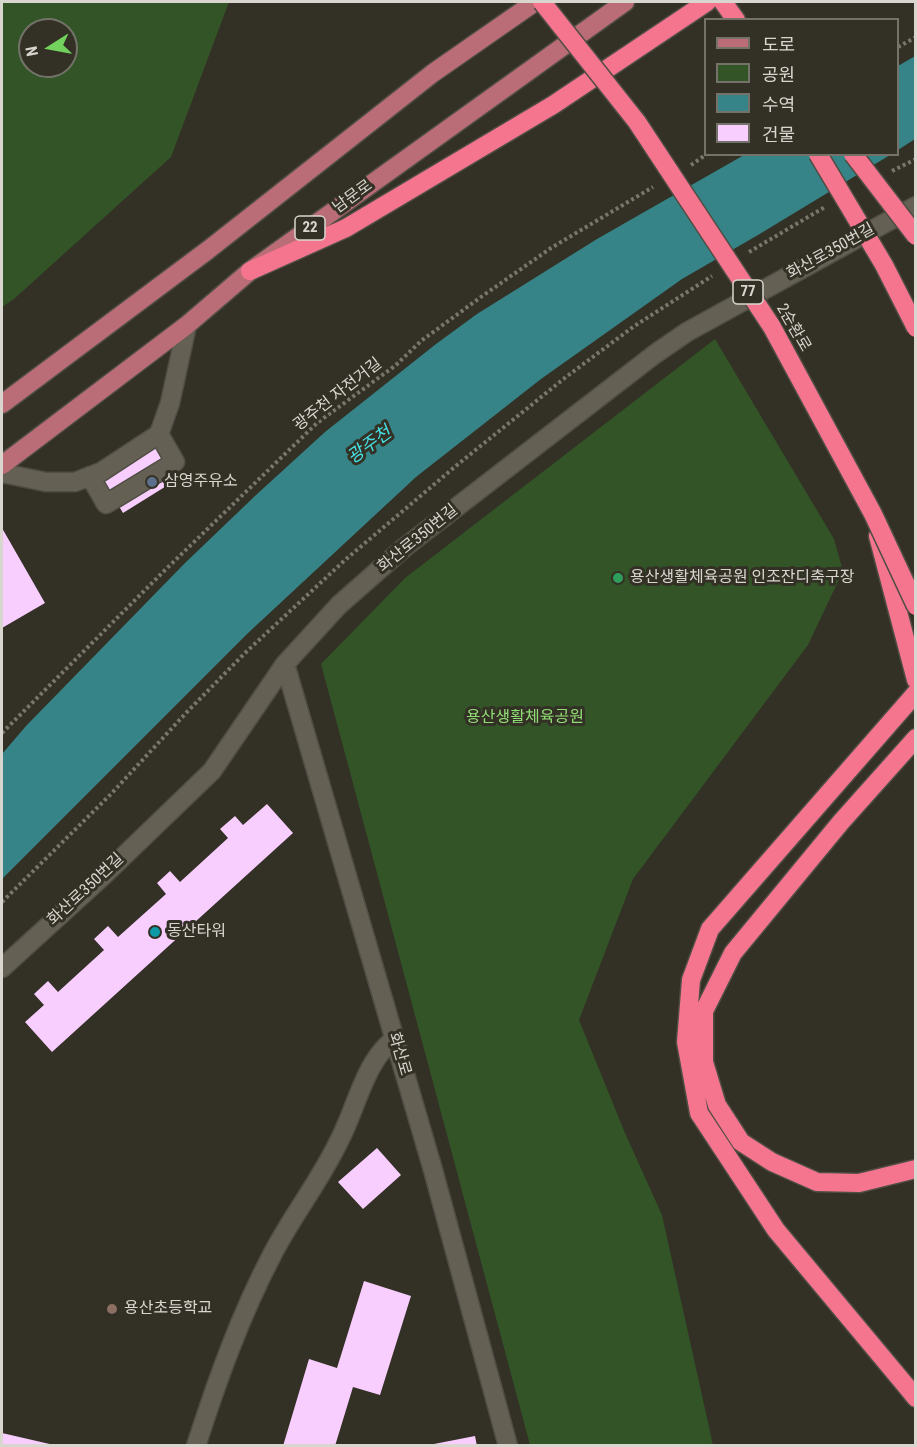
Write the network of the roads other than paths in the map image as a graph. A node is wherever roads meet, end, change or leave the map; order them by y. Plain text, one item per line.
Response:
1 (535, 2) edge
2 (542, 2) edge
3 (625, 2) edge
4 (707, 2) edge
5 (723, 2) edge
6 (735, 18) edge
7 (819, 156) edge
8 (855, 156) edge
9 (915, 206) edge
10 (915, 236) edge
11 (250, 271) junction
12 (188, 325) junction
13 (915, 328) edge
14 (2, 404) edge
15 (159, 434) junction
16 (2, 465) edge
17 (2, 473) edge
18 (90, 476) junction
19 (873, 514) junction
20 (915, 606) edge
21 (285, 664) junction
22 (915, 680) edge
23 (915, 693) edge
24 (915, 738) edge
25 (2, 968) edge
26 (395, 1038) junction
27 (915, 1169) edge
28 (915, 1398) edge
29 (196, 1446) edge
30 (508, 1446) edge

1 - 14 main road
2 - 19 highway, 2순환로 / 77, bridge
3 - 11 main road, 남문로 / 22
4 - 11 highway
5 - 6 highway
7 - 13 highway, bridge
8 - 10 highway, bridge
9 - 21 street, 화산로350번길
11 - 12 main road, 남문로 / 22
12 - 15 street
12 - 16 main road, 남문로 / 22
15 - 18 street
15 - 18 street
17 - 18 street
19 - 20 highway, 2순환로 / 77, bridge
19 - 22 highway, bridge
21 - 25 street, 화산로350번길
21 - 26 street, 화산로
23 - 28 highway
24 - 27 highway
26 - 29 street
26 - 30 street, 화산로

